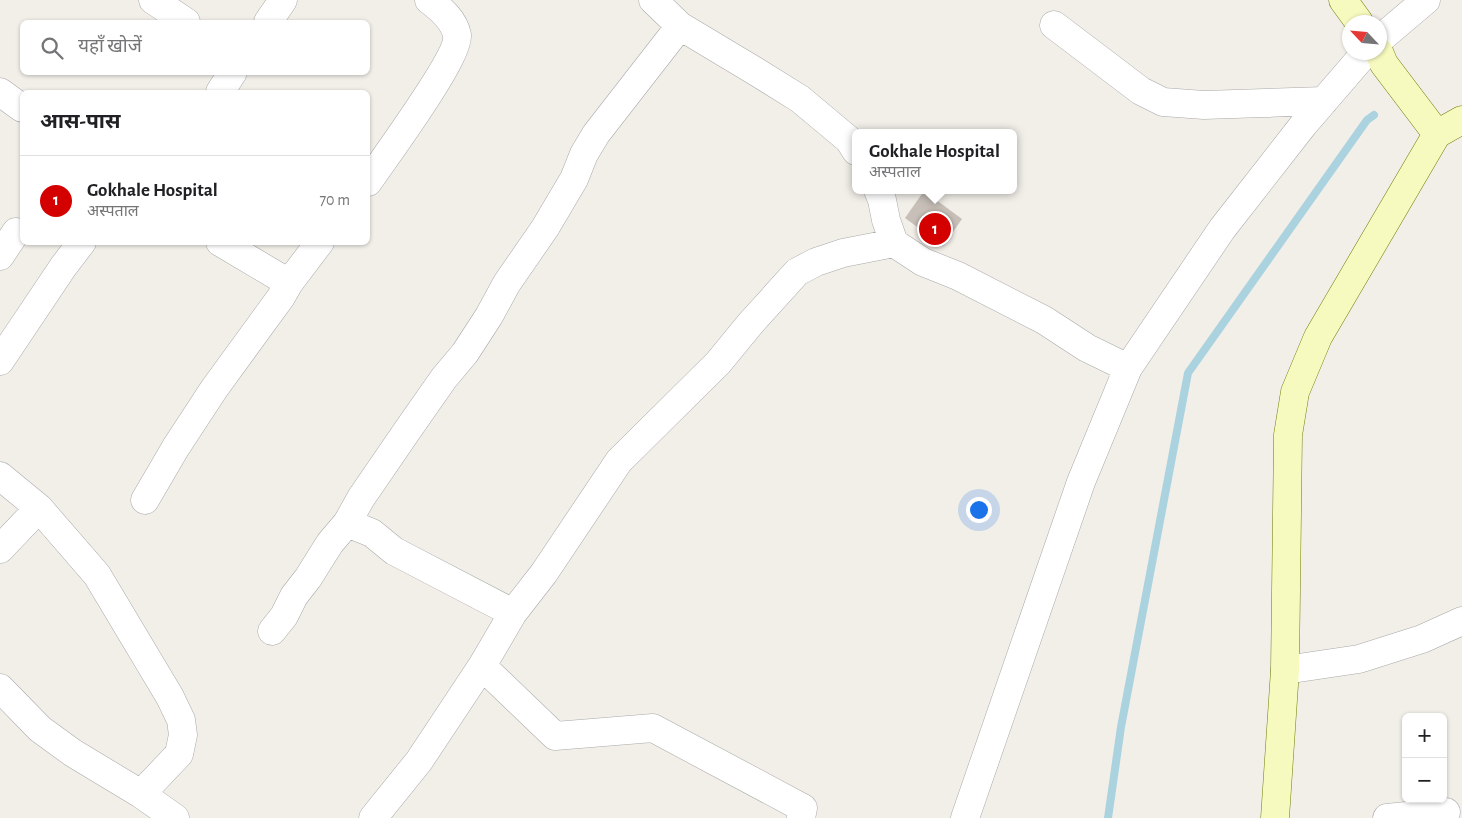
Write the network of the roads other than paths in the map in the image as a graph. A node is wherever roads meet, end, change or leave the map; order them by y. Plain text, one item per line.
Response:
1 (153, 0) edge
2 (283, 0) edge
3 (429, 0) edge
4 (653, 0) edge
5 (1343, 0) edge
6 (1426, 0) edge
7 (1354, 15) edge
8 (183, 20) edge
9 (269, 20) edge
10 (1054, 24) dead end
11 (680, 26) junction
12 (1387, 33) edge
13 (1359, 60) edge
14 (1382, 60) edge
15 (231, 75) edge
16 (221, 90) edge
17 (0, 92) edge
18 (1324, 101) junction
19 (20, 107) edge
20 (1462, 120) edge
21 (1437, 134) junction
22 (852, 145) edge
23 (370, 179) edge
24 (879, 194) edge
25 (16, 232) dead end
26 (894, 243) junction
27 (80, 245) edge
28 (225, 245) edge
29 (318, 245) edge
30 (0, 256) edge
31 (289, 283) junction
32 (0, 361) edge
33 (1128, 368) junction
34 (0, 476) edge
35 (145, 500) dead end
36 (39, 508) junction
37 (347, 523) junction
38 (0, 549) edge
39 (513, 613) junction
40 (1462, 621) edge
41 (272, 631) dead end
42 (482, 666) junction
43 (1285, 670) junction
44 (0, 688) edge
45 (142, 794) junction
46 (1446, 812) dead end
47 (175, 818) edge
48 (372, 818) edge
49 (801, 818) edge
50 (965, 818) edge
51 (1275, 818) edge
52 (1387, 818) edge

1 - 8 street
2 - 9 street
3 - 23 street
4 - 11 street
5 - 7 street
6 - 12 street
10 - 18 street
11 - 22 street
11 - 37 street
13 - 18 street
14 - 21 street
15 - 16 street
17 - 19 street
18 - 33 street
20 - 21 street
21 - 43 street
24 - 26 street
25 - 30 street
26 - 33 street
26 - 39 street
27 - 32 street
28 - 31 street
29 - 31 street
31 - 35 street
33 - 50 street
34 - 36 street
36 - 38 street
36 - 45 street
37 - 39 street
37 - 41 street
39 - 42 street
40 - 43 street
42 - 48 street
42 - 49 street
43 - 51 street
44 - 45 street
45 - 47 street
46 - 52 street

